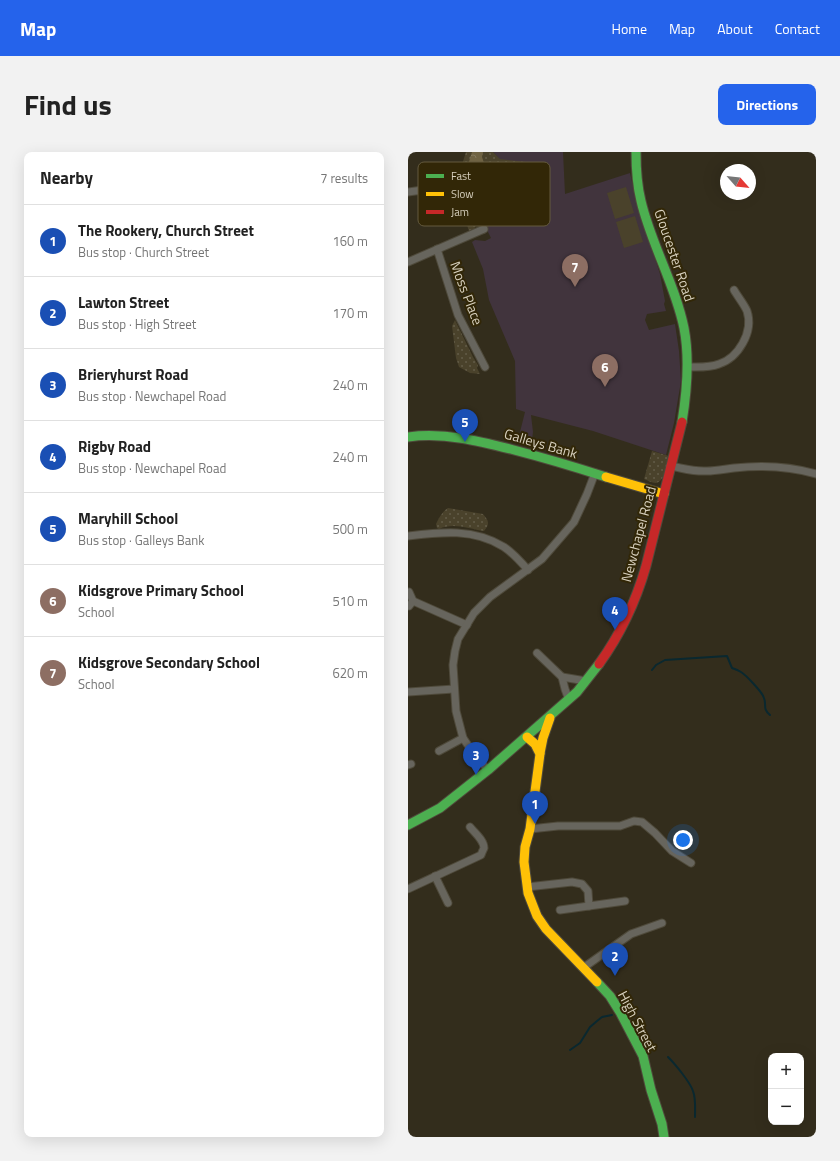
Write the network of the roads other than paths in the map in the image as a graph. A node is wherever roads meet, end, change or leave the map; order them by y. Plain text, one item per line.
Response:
1 (636, 152) edge
2 (418, 191) edge
3 (408, 192) edge
4 (484, 229) dead end
5 (437, 249) junction
6 (408, 262) edge
7 (733, 288) dead end
8 (485, 367) dead end
9 (688, 368) junction
10 (408, 437) edge
11 (670, 466) junction
12 (595, 473) junction
13 (816, 474) edge
14 (664, 494) junction
15 (408, 536) edge
16 (528, 570) junction
17 (409, 592) dead end
18 (411, 603) edge
19 (466, 625) junction
20 (537, 653) dead end
21 (562, 677) junction
22 (586, 681) junction
23 (454, 690) junction
24 (408, 692) edge
25 (569, 700) junction
26 (550, 716) junction
27 (527, 737) junction
28 (463, 738) junction
29 (439, 751) dead end
30 (540, 754) junction
31 (488, 770) junction
32 (408, 825) edge
33 (470, 827) dead end
34 (530, 829) junction
35 (691, 863) dead end
36 (435, 876) junction
37 (527, 887) junction
38 (408, 889) edge
39 (625, 901) dead end
40 (448, 903) dead end
41 (589, 906) junction
42 (560, 910) dead end
43 (662, 924) dead end
44 (583, 968) junction
45 (664, 1137) edge

1 - 9 street, Gloucester Road
2 - 3 street
4 - 5 street
5 - 6 street
5 - 8 street, Moss Place
7 - 9 street
9 - 11 street, Newchapel Road
10 - 12 street, Galleys Bank
11 - 13 street
11 - 14 street, Newchapel Road
12 - 14 street, Galleys Bank
12 - 16 street
14 - 22 street, Newchapel Road
15 - 16 street
16 - 19 street
17 - 18 street
18 - 19 street
19 - 23 street
20 - 21 street
21 - 22 street
21 - 25 street
22 - 25 street, Newchapel Road
23 - 24 street
23 - 28 street
25 - 26 street, Newchapel Road
26 - 27 street, Newchapel Road
26 - 30 street, High Street
27 - 30 street
27 - 31 street, Newchapel Road
28 - 29 street
28 - 31 street
30 - 34 street, High Street
31 - 32 street, Newchapel Road
33 - 36 street
34 - 35 street
34 - 37 street, High Street
36 - 38 street
36 - 40 street
37 - 41 street
37 - 44 street, High Street
39 - 41 street
41 - 42 street
43 - 44 street
44 - 45 street, High Street

